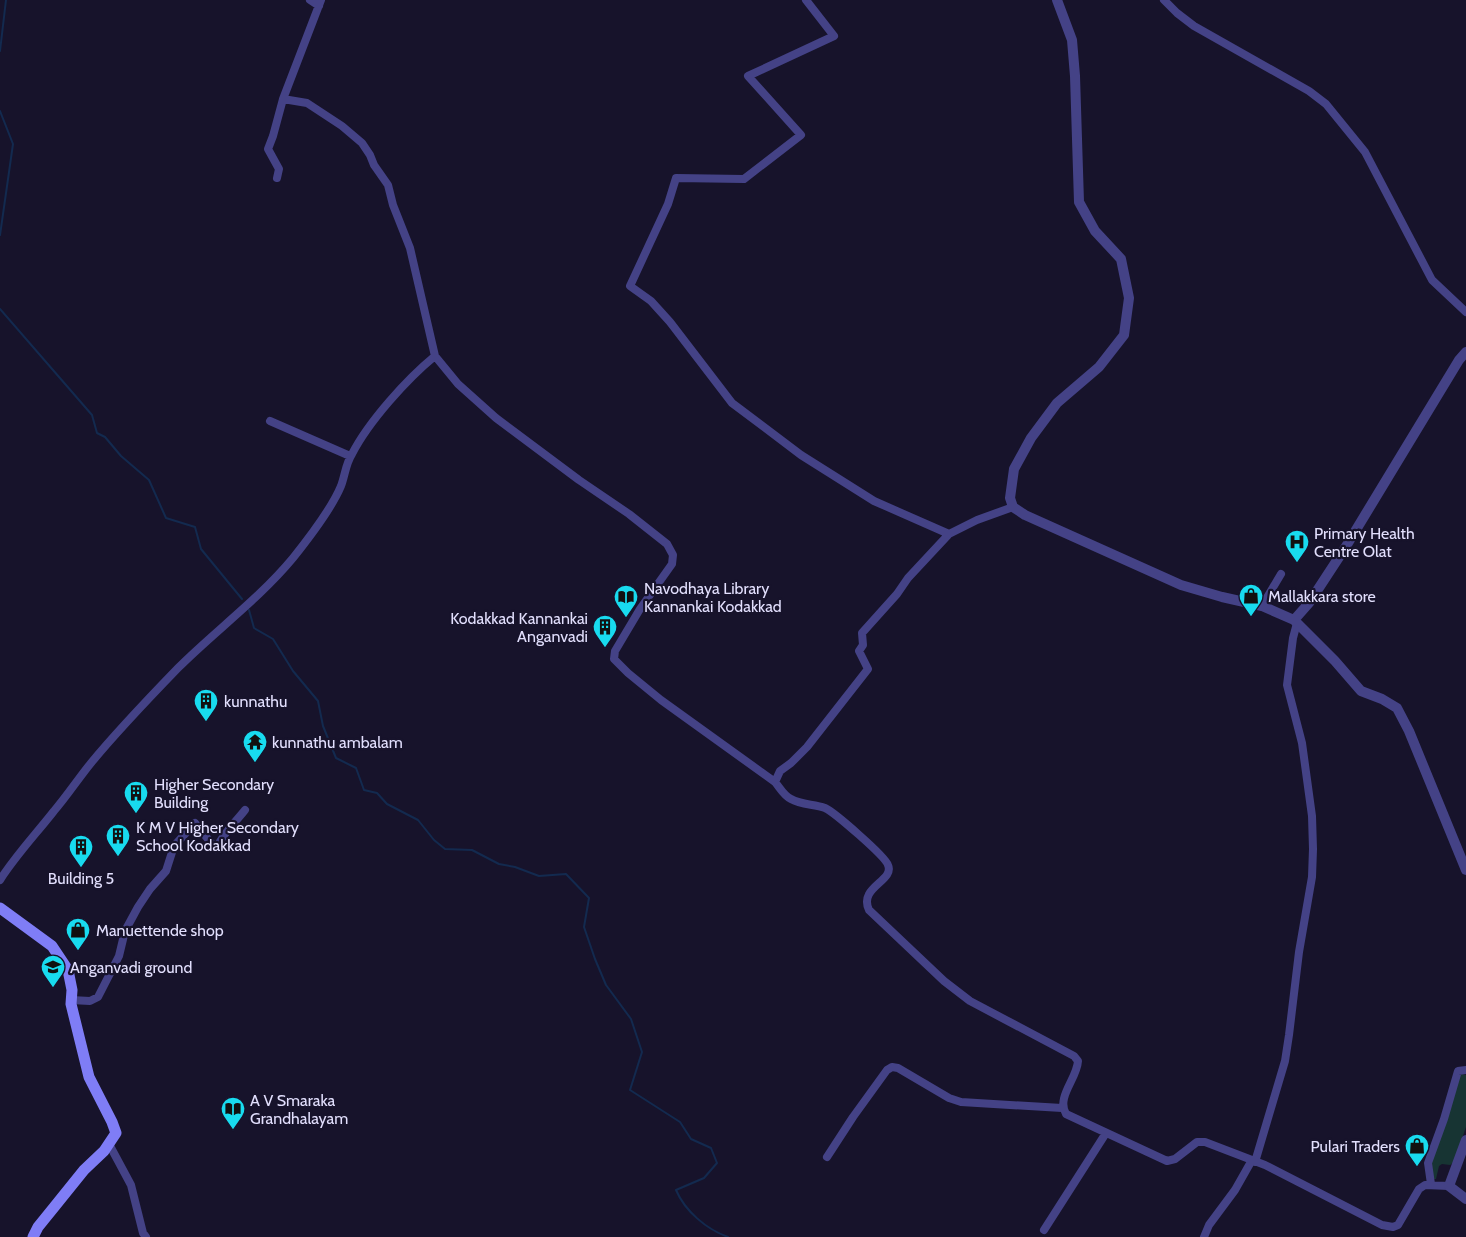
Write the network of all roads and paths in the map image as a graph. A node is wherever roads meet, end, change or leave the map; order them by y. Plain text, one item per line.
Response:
1 (310, 0) edge
2 (806, 0) edge
3 (1057, 0) edge
4 (1164, 0) edge
5 (320, 3) edge
6 (283, 99) junction
7 (277, 178) dead end
8 (1466, 312) edge
9 (1466, 352) edge
10 (435, 356) junction
11 (270, 421) dead end
12 (350, 456) junction
13 (1013, 507) junction
14 (949, 534) junction
15 (1281, 574) dead end
16 (1262, 606) junction
17 (1295, 622) junction
18 (775, 782) junction
19 (245, 810) dead end
20 (1466, 870) edge
21 (0, 880) edge
22 (0, 908) edge
23 (71, 1000) junction
24 (1466, 1070) edge
25 (1062, 1108) junction
26 (1106, 1133) junction
27 (1466, 1140) edge
28 (109, 1144) junction
29 (827, 1158) dead end
30 (1254, 1161) junction
31 (1430, 1184) junction
32 (1449, 1186) junction
33 (1466, 1199) edge
34 (1044, 1230) dead end
35 (33, 1237) edge
36 (146, 1237) edge
37 (1204, 1237) edge

1 - 5 street
2 - 14 street
3 - 13 street
4 - 8 street
5 - 6 street
6 - 7 street
6 - 10 street
9 - 17 street
10 - 12 street
10 - 18 street
11 - 12 street
12 - 21 street
13 - 14 street
13 - 16 street
14 - 18 street
15 - 16 street
16 - 17 street
17 - 20 street
17 - 30 street
18 - 25 street
19 - 23 street
22 - 23 main road
23 - 28 main road
24 - 31 street
25 - 26 street
25 - 29 street
26 - 30 street
26 - 34 street
27 - 32 street
28 - 35 main road
28 - 36 street
30 - 31 street
30 - 37 street
31 - 32 street
32 - 33 street

